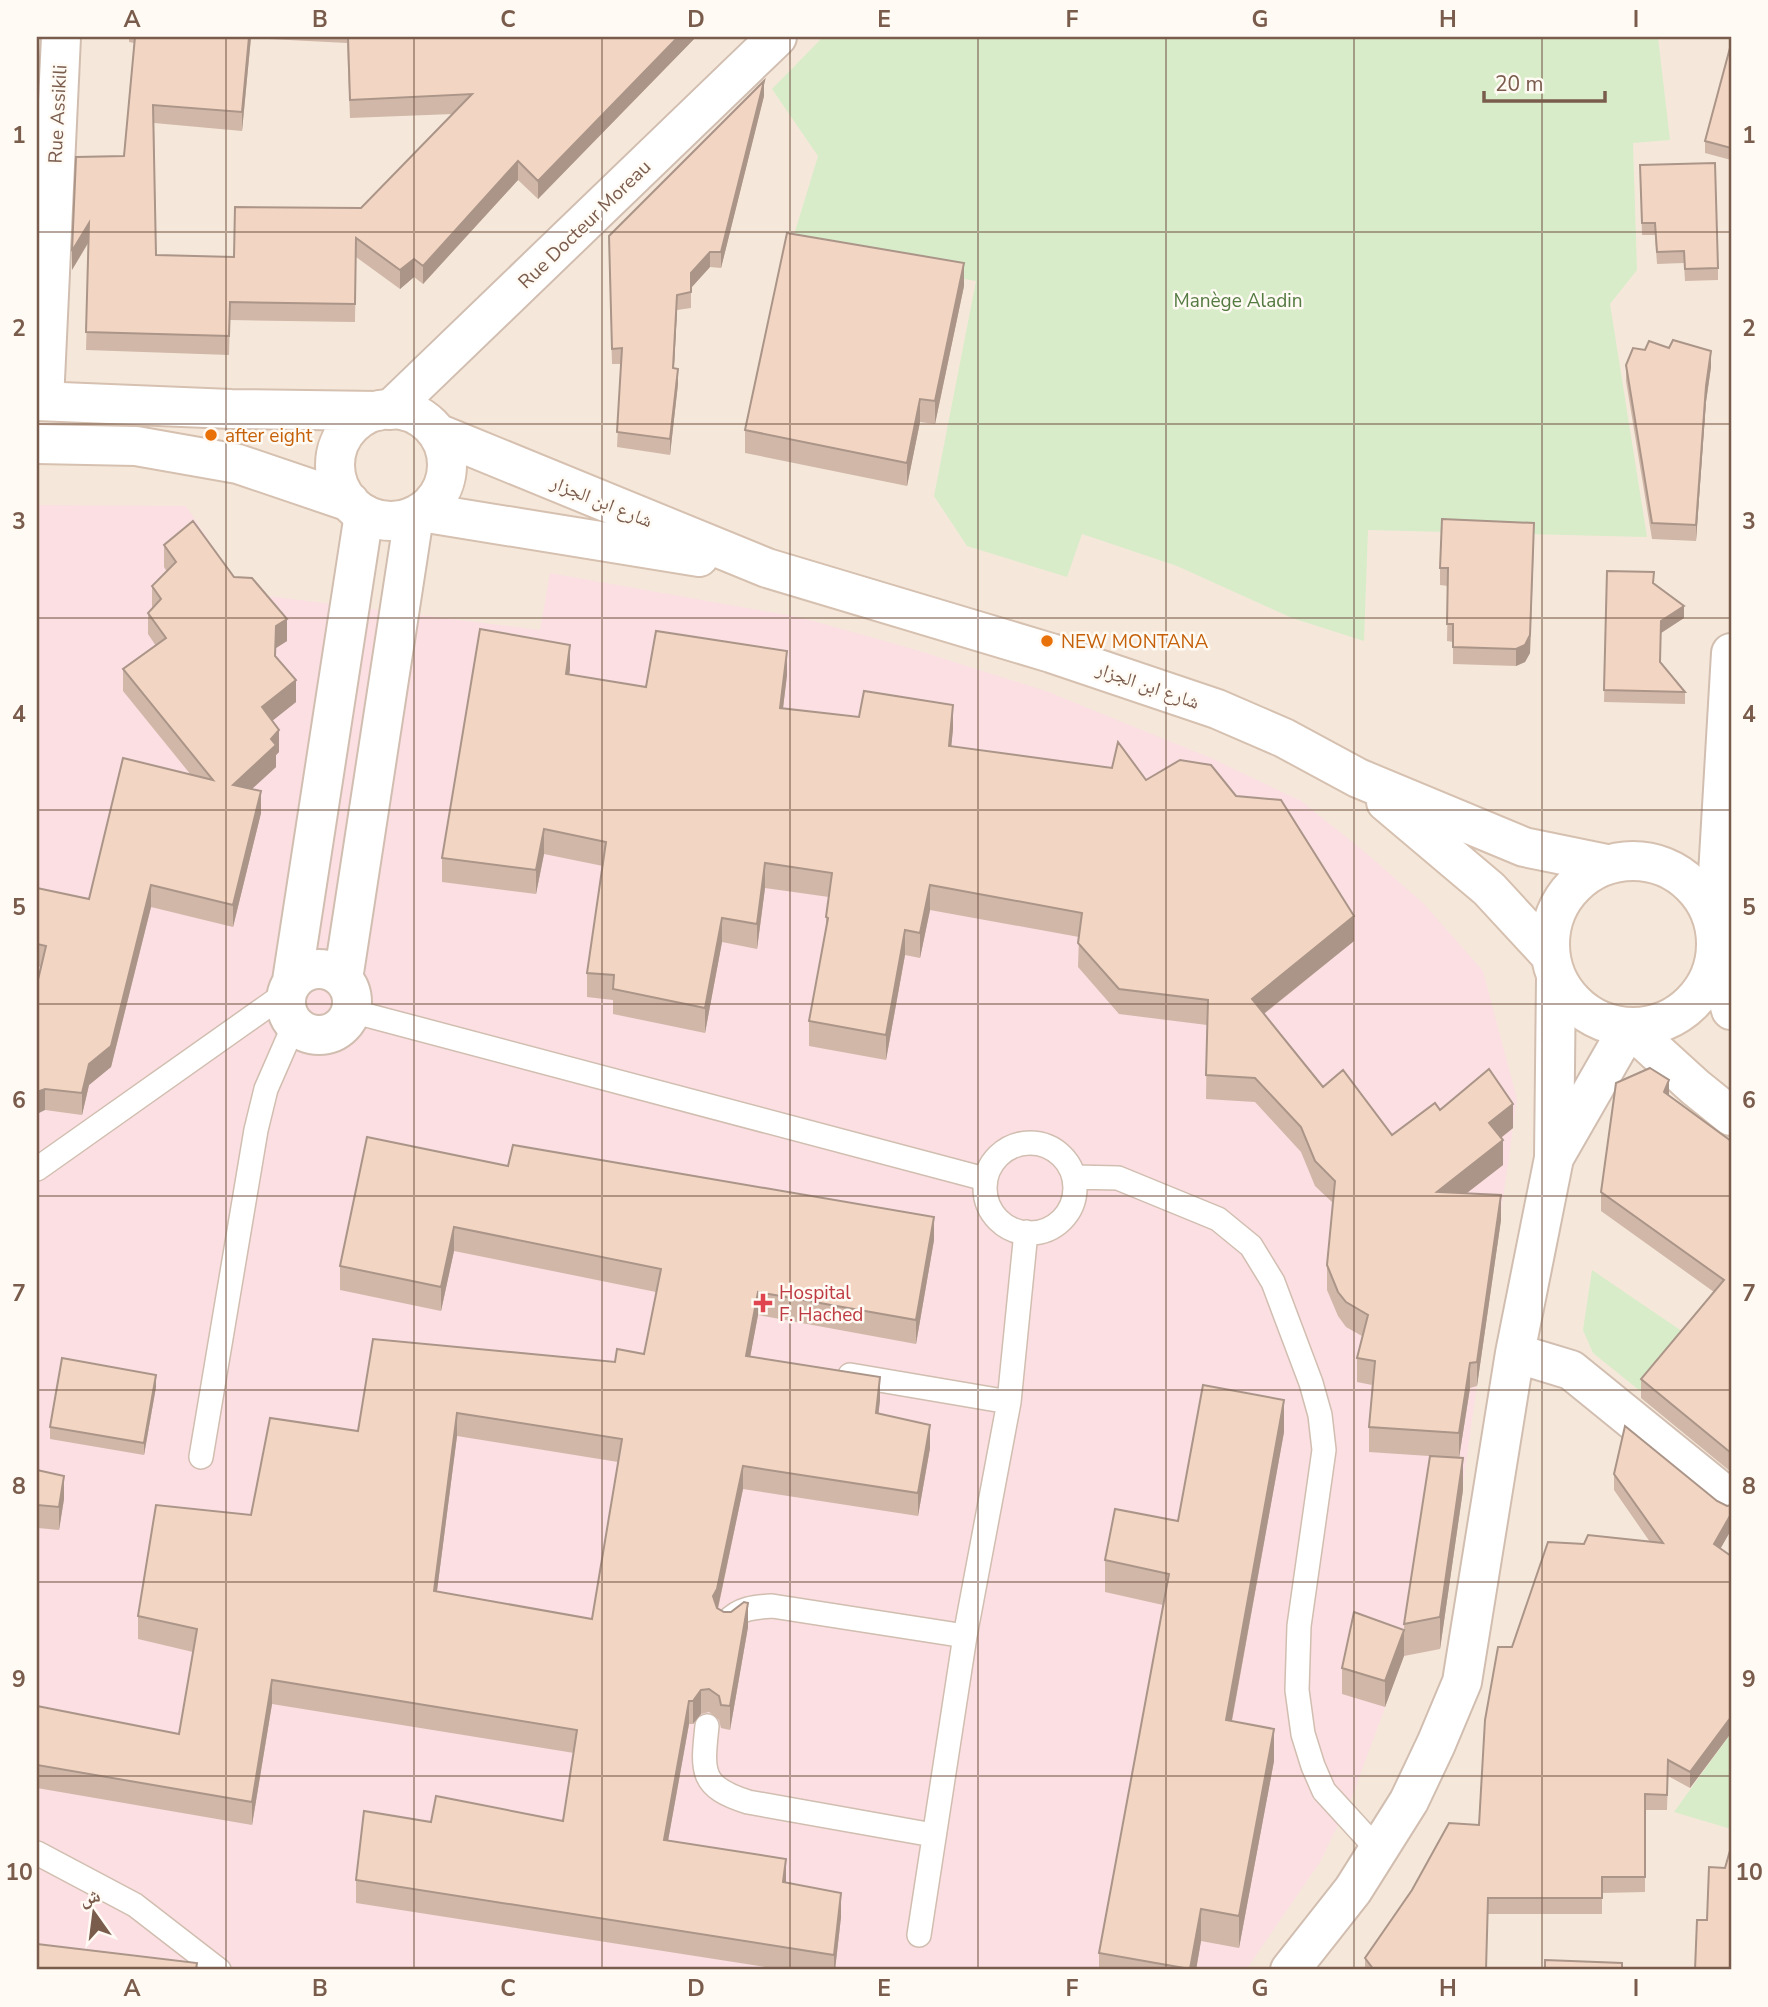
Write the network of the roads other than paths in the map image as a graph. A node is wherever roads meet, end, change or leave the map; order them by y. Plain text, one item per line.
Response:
1 (61, 37) edge
2 (777, 37) edge
3 (40, 401) edge
4 (384, 410) junction
5 (437, 433) junction
6 (37, 444) edge
7 (357, 508) junction
8 (418, 514) junction
9 (767, 568) junction
10 (1731, 653) edge
11 (1358, 778) junction
12 (1606, 864) junction
13 (1716, 942) junction
14 (1553, 967) junction
15 (347, 995) junction
16 (291, 1000) junction
17 (1731, 1010) edge
18 (1629, 1027) junction
19 (1731, 1116) edge
20 (1554, 1158) junction
21 (37, 1169) edge
22 (1074, 1177) junction
23 (985, 1179) junction
24 (1026, 1233) junction
25 (1515, 1353) junction
26 (822, 1371) edge
27 (1009, 1402) junction
28 (201, 1457) dead end
29 (1731, 1500) edge
30 (727, 1622) edge
31 (965, 1636) junction
32 (707, 1726) edge
33 (933, 1835) junction
34 (1378, 1850) junction
35 (37, 1853) edge
36 (919, 1935) dead end
37 (219, 1970) edge
38 (1290, 1970) edge

1 - 3 street, Rue Assikili
2 - 4 street, Rue Docteur Moreau
3 - 4 street
4 - 5 street
4 - 7 street
5 - 8 street
5 - 9 street, شارع ابن الجزار
6 - 7 street
7 - 8 street
7 - 16 street
8 - 9 street, شارع ابن الجزار
8 - 15 street
9 - 11 street, شارع ابن الجزار
10 - 13 street
11 - 12 street, شارع ابن الجزار
11 - 14 street, شارع ابن الجزار
12 - 13 street
12 - 14 street
13 - 17 street
13 - 18 street
14 - 18 street
14 - 20 street
15 - 16 street
15 - 16 street
15 - 23 lane
16 - 21 lane
16 - 28 lane
18 - 19 street
18 - 20 street
20 - 25 street
22 - 23 lane
22 - 24 lane
22 - 34 lane
23 - 24 lane
24 - 27 lane
25 - 29 street
25 - 34 street
26 - 27 lane
27 - 31 lane
30 - 31 lane
31 - 33 lane
32 - 33 lane
33 - 36 lane
34 - 38 street
35 - 37 lane

